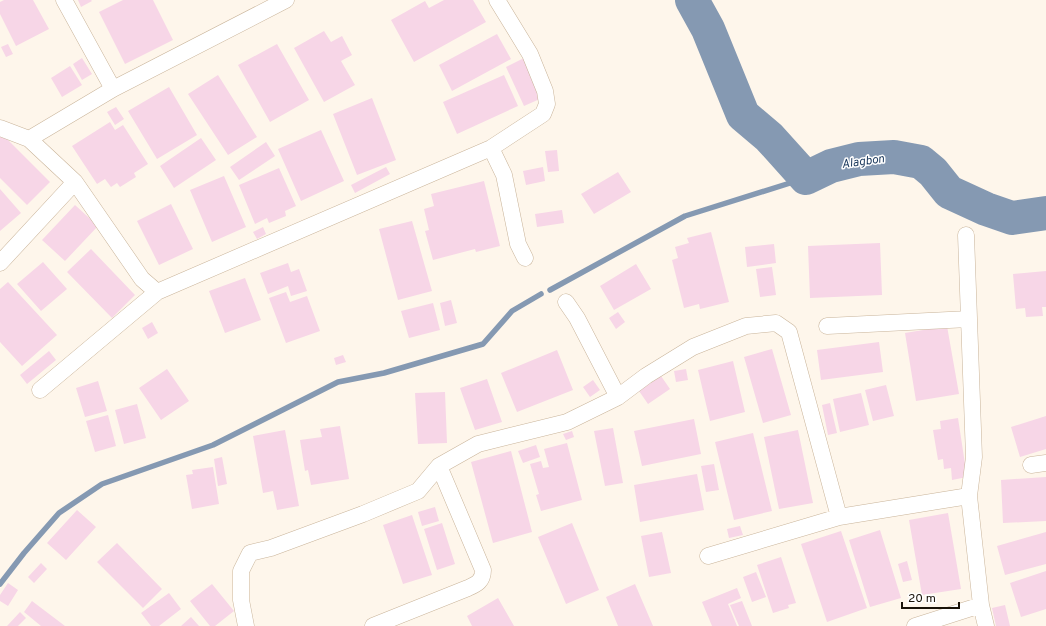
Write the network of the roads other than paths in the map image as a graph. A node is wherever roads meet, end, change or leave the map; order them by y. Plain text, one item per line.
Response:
1 (64, 0) edge
2 (497, 0) edge
3 (275, 2) edge
4 (112, 89) junction
5 (0, 128) edge
6 (29, 139) junction
7 (491, 148) junction
8 (75, 182) junction
9 (966, 235) dead end
10 (525, 258) dead end
11 (0, 263) edge
12 (158, 292) junction
13 (566, 302) dead end
14 (969, 319) junction
15 (827, 326) dead end
16 (40, 390) dead end
17 (618, 397) junction
18 (439, 466) junction
19 (969, 496) junction
20 (838, 517) junction
21 (708, 556) dead end
22 (981, 605) junction
23 (246, 626) edge
24 (373, 626) edge
25 (915, 626) edge
26 (986, 626) edge

1 - 4 street
2 - 7 street
3 - 4 street
4 - 6 street
5 - 6 street
6 - 8 street
7 - 10 street
7 - 12 street
8 - 11 street
8 - 12 street
9 - 14 street
12 - 16 street
13 - 17 street
14 - 15 street
14 - 19 street
17 - 18 street
17 - 20 street
18 - 23 street
18 - 24 street
19 - 20 street
19 - 22 street
20 - 21 street
22 - 25 street
22 - 26 street

